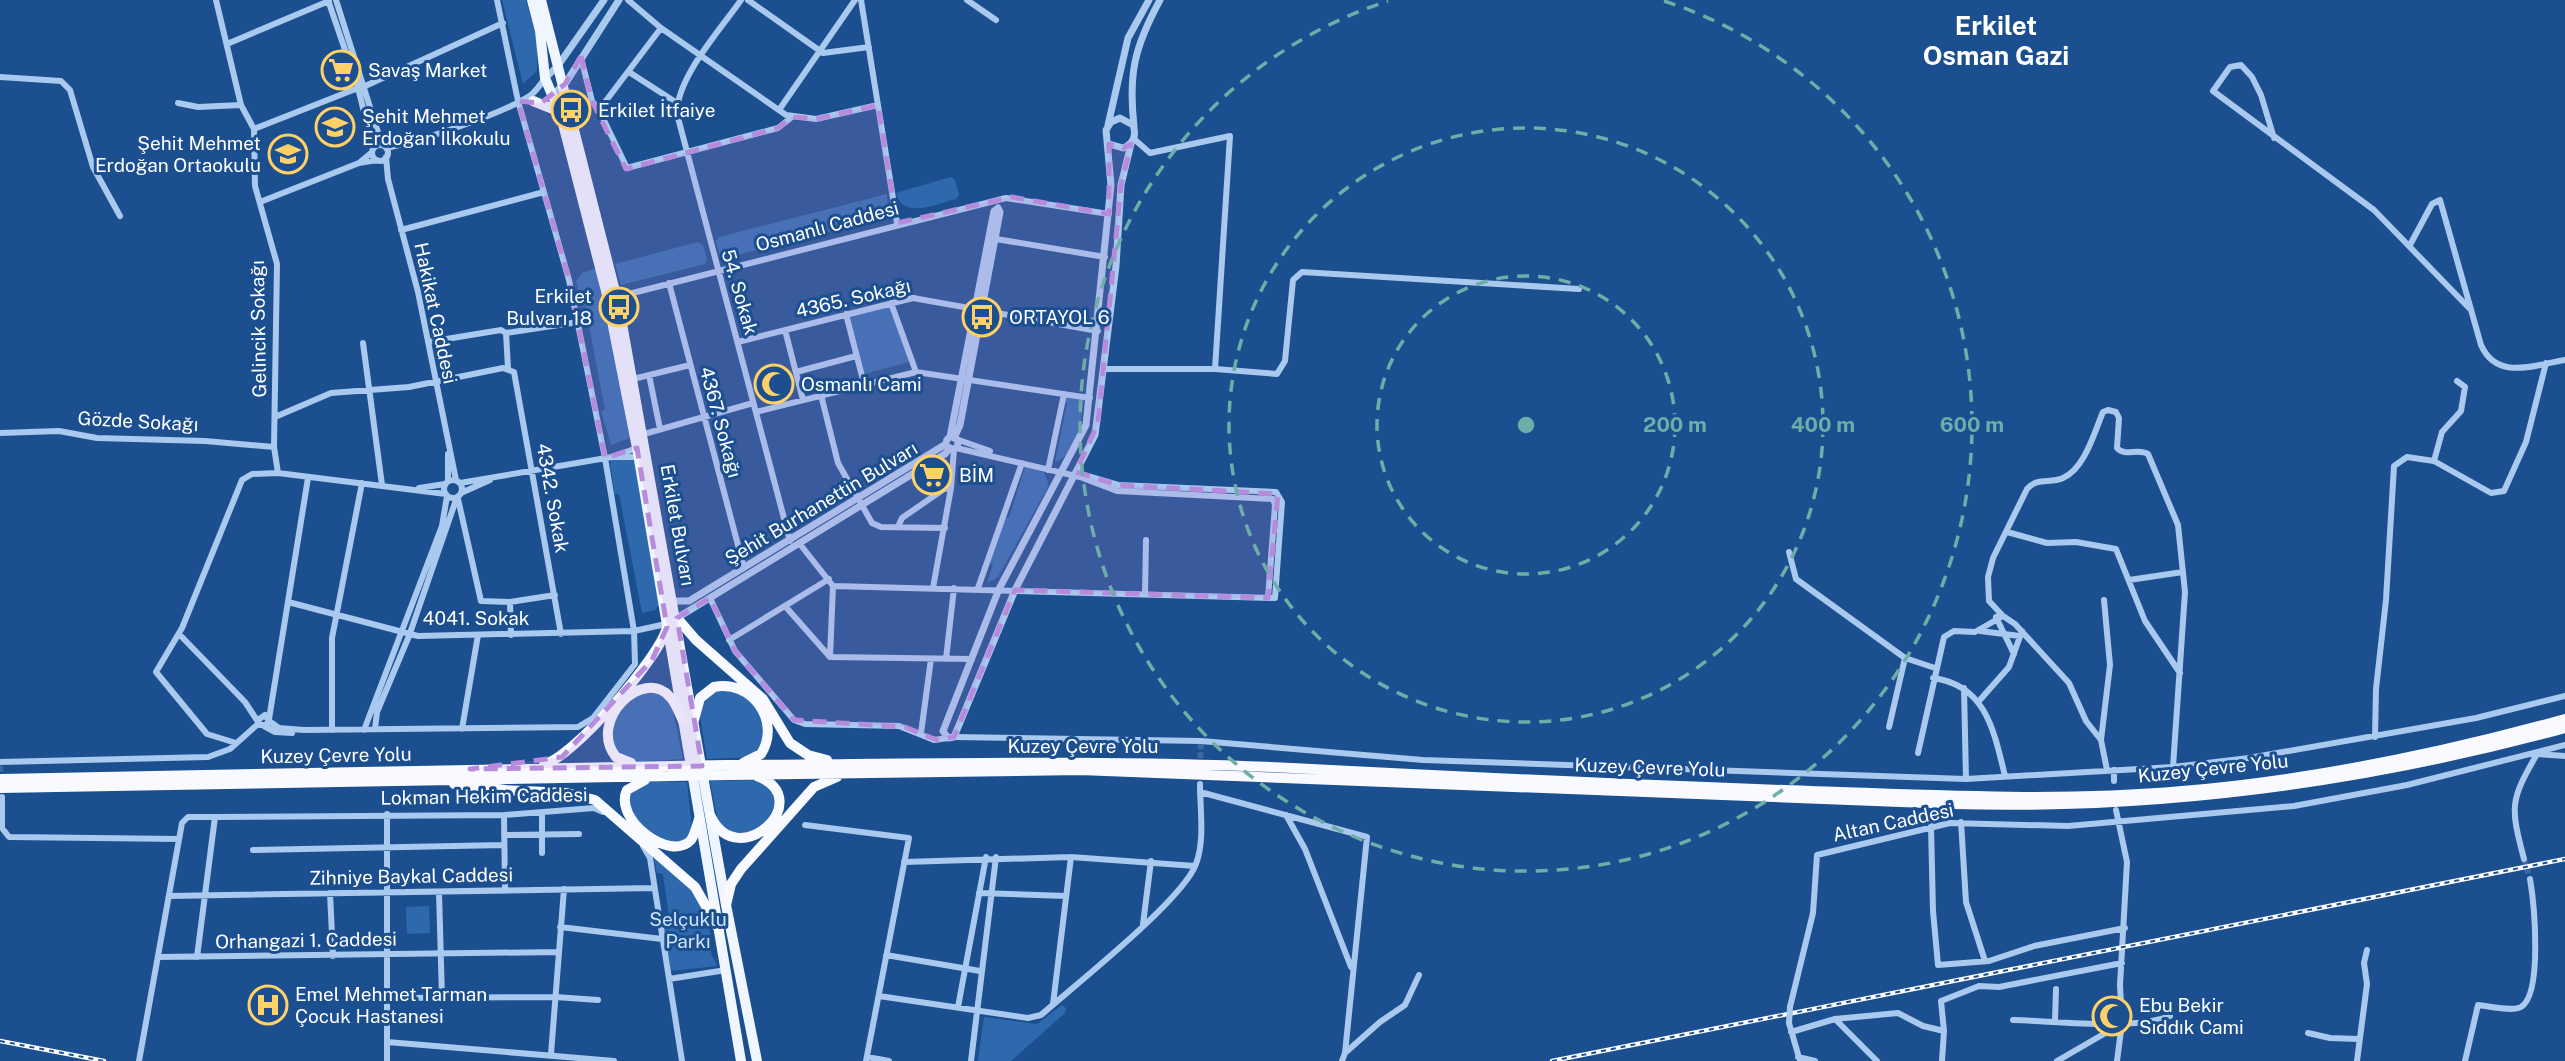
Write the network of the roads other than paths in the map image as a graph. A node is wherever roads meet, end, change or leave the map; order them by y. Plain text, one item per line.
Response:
1 (216, 0) edge
2 (307, 0) edge
3 (329, 0) edge
4 (336, 0) edge
5 (497, 0) edge
6 (532, 0) edge
7 (541, 0) edge
8 (604, 0) edge
9 (619, 0) edge
10 (741, 0) edge
11 (748, 0) edge
12 (855, 0) edge
13 (861, 0) edge
14 (967, 0) edge
15 (982, 0) edge
16 (1149, 0) edge
17 (1160, 0) edge
18 (630, 1) edge
19 (977, 7) junction
20 (310, 9) junction
21 (996, 20) dead end
22 (503, 23) junction
23 (661, 28) junction
24 (227, 44) junction
25 (869, 47) junction
26 (820, 51) junction
27 (581, 56) junction
28 (701, 56) junction
29 (557, 67) junction
30 (629, 72) junction
31 (0, 77) edge
32 (545, 78) junction
33 (565, 84) junction
34 (360, 88) junction
35 (552, 95) junction
36 (518, 101) junction
37 (533, 101) junction
38 (178, 103) dead end
39 (677, 103) junction
40 (242, 105) junction
41 (878, 106) junction
42 (599, 110) junction
43 (779, 110) junction
44 (559, 111) junction
45 (792, 117) junction
46 (1108, 125) junction
47 (254, 128) junction
48 (1135, 130) junction
49 (2274, 138) junction
50 (1133, 141) junction
51 (1109, 144) junction
52 (372, 150) junction
53 (686, 153) junction
54 (383, 154) junction
55 (359, 163) junction
56 (544, 192) junction
57 (260, 202) junction
58 (998, 204) junction
59 (1109, 214) junction
60 (120, 216) dead end
61 (897, 223) junction
62 (401, 230) junction
63 (996, 239) junction
64 (2410, 245) junction
65 (1105, 257) junction
66 (717, 271) junction
67 (669, 283) junction
68 (1579, 289) dead end
69 (617, 297) junction
70 (891, 303) junction
71 (2470, 309) junction
72 (979, 310) junction
73 (846, 314) junction
74 (578, 322) junction
75 (785, 330) junction
76 (1098, 331) junction
77 (506, 333) junction
78 (428, 342) junction
79 (738, 342) junction
80 (363, 343) dead end
81 (856, 356) junction
82 (2565, 360) edge
83 (2546, 363) junction
84 (690, 365) junction
85 (509, 368) junction
86 (1105, 369) junction
87 (1215, 369) junction
88 (796, 372) junction
89 (916, 372) junction
90 (649, 375) junction
91 (966, 378) junction
92 (633, 379) junction
93 (2457, 381) dead end
94 (435, 382) junction
95 (863, 384) junction
96 (369, 388) junction
97 (1064, 394) junction
98 (821, 395) junction
99 (1090, 398) junction
100 (803, 400) junction
101 (753, 403) junction
102 (756, 412) junction
103 (275, 417) junction
104 (703, 417) junction
105 (660, 429) junction
106 (0, 433) edge
107 (643, 433) junction
108 (952, 443) junction
109 (274, 447) junction
110 (637, 452) junction
111 (608, 457) junction
112 (2434, 461) junction
113 (1022, 463) junction
114 (1048, 470) junction
115 (533, 472) junction
116 (278, 473) junction
117 (1063, 473) junction
118 (1077, 476) junction
119 (307, 478) junction
120 (490, 481) junction
121 (452, 482) junction
122 (362, 483) junction
123 (382, 485) junction
124 (419, 488) junction
125 (951, 488) junction
126 (446, 495) junction
127 (459, 495) junction
128 (859, 503) junction
129 (898, 527) junction
130 (945, 528) junction
131 (2007, 532) junction
132 (1146, 540) dead end
133 (790, 541) junction
134 (799, 542) junction
135 (1789, 552) dead end
136 (744, 568) junction
137 (2183, 572) junction
138 (829, 579) junction
139 (2129, 580) junction
140 (833, 586) junction
141 (933, 588) junction
142 (954, 588) junction
143 (978, 589) junction
144 (999, 589) junction
145 (1015, 590) junction
146 (1145, 594) junction
147 (555, 596) junction
148 (710, 598) junction
149 (2104, 600) dead end
150 (674, 601) junction
151 (288, 602) junction
152 (510, 602) junction
153 (785, 606) junction
154 (336, 614) junction
155 (2000, 616) junction
156 (677, 618) junction
157 (666, 626) junction
158 (401, 631) junction
159 (634, 631) junction
160 (1978, 631) junction
161 (179, 634) junction
162 (410, 634) junction
163 (561, 634) junction
164 (2004, 634) junction
165 (2021, 634) junction
166 (478, 635) junction
167 (511, 635) junction
168 (729, 640) junction
169 (2014, 654) junction
170 (830, 657) junction
171 (1905, 658) junction
172 (931, 659) junction
173 (946, 659) junction
174 (972, 659) junction
175 (1935, 668) junction
176 (2180, 673) junction
177 (1933, 678) junction
178 (1964, 688) junction
179 (2565, 696) edge
180 (1979, 701) junction
181 (2565, 719) edge
182 (264, 720) junction
183 (688, 720) junction
184 (1889, 727) dead end
185 (2565, 728) edge
186 (374, 729) junction
187 (462, 729) junction
188 (332, 730) junction
189 (365, 730) junction
190 (921, 733) junction
191 (951, 737) junction
192 (2375, 737) junction
193 (2101, 740) junction
194 (236, 743) junction
195 (2565, 745) edge
196 (1919, 753) dead end
197 (2537, 754) junction
198 (2565, 756) edge
199 (0, 764) edge
200 (863, 764) junction
201 (2173, 767) junction
202 (470, 769) junction
203 (728, 770) junction
204 (2110, 770) junction
205 (655, 772) junction
206 (848, 774) junction
207 (749, 775) junction
208 (2005, 776) junction
209 (0, 779) edge
210 (1966, 779) junction
211 (433, 780) junction
212 (2115, 781) dead end
213 (1, 792) edge
214 (2116, 810) dead end
215 (542, 813) junction
216 (387, 814) junction
217 (504, 815) junction
218 (1286, 815) junction
219 (215, 817) junction
220 (711, 817) junction
221 (699, 819) junction
222 (2118, 821) junction
223 (1961, 822) junction
224 (805, 825) dead end
225 (1931, 826) junction
226 (579, 834) dead end
227 (504, 835) junction
228 (542, 835) junction
229 (179, 839) junction
230 (504, 845) junction
231 (386, 847) junction
232 (253, 850) dead end
233 (542, 853) dead end
234 (986, 857) junction
235 (996, 857) junction
236 (1071, 857) junction
237 (2524, 859) tunnel mouth
238 (1150, 860) junction
239 (904, 862) junction
240 (1195, 866) junction
241 (2530, 879) tunnel mouth
242 (654, 888) junction
243 (564, 889) junction
244 (505, 890) junction
245 (388, 892) junction
246 (439, 892) junction
247 (979, 893) junction
248 (330, 894) junction
249 (991, 894) junction
250 (169, 896) junction
251 (205, 896) junction
252 (1066, 896) junction
253 (726, 905) junction
254 (1143, 924) junction
255 (561, 927) junction
256 (2125, 928) junction
257 (719, 929) junction
258 (662, 939) junction
259 (2367, 950) dead end
260 (559, 953) junction
261 (441, 954) junction
262 (388, 955) junction
263 (886, 955) junction
264 (333, 956) junction
265 (158, 957) junction
266 (197, 957) junction
267 (1985, 961) junction
268 (2122, 964) junction
269 (965, 969) junction
270 (1352, 969) junction
271 (726, 970) junction
272 (980, 971) junction
273 (1419, 975) dead end
274 (669, 979) junction
275 (2056, 989) dead end
276 (878, 996) junction
277 (555, 997) junction
278 (387, 998) junction
279 (442, 998) junction
280 (598, 1000) dead end
281 (1053, 1005) junction
282 (958, 1007) junction
283 (976, 1009) junction
284 (2171, 1016) dead end
285 (1835, 1019) junction
286 (2013, 1020) dead end
287 (2055, 1021) junction
288 (2122, 1023) junction
289 (1944, 1031) junction
290 (1791, 1032) junction
291 (2308, 1032) dead end
292 (2358, 1039) junction
293 (387, 1042) junction
294 (551, 1054) junction
295 (1345, 1054) junction
296 (866, 1059) edge
297 (1799, 1059) edge
298 (139, 1061) edge
299 (387, 1061) edge
300 (614, 1061) edge
301 (682, 1061) edge
302 (741, 1061) edge
303 (757, 1061) edge
304 (889, 1061) edge
305 (971, 1061) edge
306 (1342, 1061) edge
307 (1815, 1061) edge
308 (1877, 1061) edge
309 (1942, 1061) edge
310 (2057, 1061) edge
311 (2118, 1061) edge
312 (2357, 1061) edge
313 (2465, 1061) edge

1 - 24 street
2 - 20 street
3 - 20 street
3 - 34 street, Hakikat Caddesi
4 - 34 street, Hakikat Caddesi
5 - 22 street
6 - 32 main road, Erkilet Bulvarı
7 - 29 main road, Erkilet Bulvarı
8 - 29 street
9 - 27 street
10 - 28 street
11 - 26 street
12 - 26 street
13 - 25 street
14 - 19 street
15 - 19 street
16 - 46 street
17 - 48 street
18 - 23 street
19 - 21 street
20 - 24 street
22 - 34 street
22 - 36 street
23 - 28 street
23 - 30 street
24 - 40 street
25 - 26 street
25 - 41 street
26 - 43 street
27 - 33 street
27 - 42 street
28 - 39 street
28 - 43 street
29 - 32 street
29 - 33 main road, Erkilet Bulvarı
30 - 39 street
30 - 42 street
31 - 60 street
32 - 35 main road, Erkilet Bulvarı
32 - 36 street
33 - 35 street
33 - 69 main road, Erkilet Bulvarı
34 - 47 street
34 - 52 street, Hakikat Caddesi
34 - 54 street, Hakikat Caddesi
35 - 37 street
35 - 44 main road, Erkilet Bulvarı
36 - 37 street
36 - 54 street
36 - 56 street
37 - 44 main road
38 - 40 street
39 - 53 street, 54. Sokak
40 - 47 street
41 - 45 street
41 - 61 street
42 - 53 street
43 - 45 street
44 - 110 main road, Erkilet Bulvarı
45 - 53 street
46 - 48 street
46 - 51 street
47 - 57 street, Gelincik Sokağı
48 - 50 street
49 - 49 street
49 - 64 street
50 - 51 street
50 - 86 street
50 - 87 street
51 - 59 street
52 - 54 street
52 - 54 street
52 - 55 street
53 - 66 street, 54. Sokak
54 - 55 street
54 - 62 street, Hakikat Caddesi
55 - 57 street
56 - 62 street
56 - 74 street
57 - 103 street, Gelincik Sokağı
58 - 59 street, Osmanlı Caddesi
58 - 61 street, Osmanlı Caddesi
58 - 63 street
58 - 72 street
59 - 65 street
61 - 66 street, Osmanlı Caddesi
62 - 78 street, Hakikat Caddesi
63 - 65 street
63 - 72 street
64 - 71 street
64 - 71 street
65 - 76 street
66 - 67 street, Osmanlı Caddesi
66 - 79 street, 54. Sokak
67 - 69 street, Osmanlı Caddesi
67 - 84 street, 4367. Sokağı
68 - 87 street
69 - 92 main road, Erkilet Bulvarı
70 - 72 street, 4365. Sokağı
70 - 73 street, 4365. Sokağı
70 - 89 street
71 - 83 street
72 - 76 street, 4365. Sokağı
72 - 91 street
73 - 75 street, 4365. Sokağı
73 - 81 street
74 - 77 street
74 - 111 street
75 - 79 street, 4365. Sokağı
75 - 88 street
76 - 99 street
77 - 78 street
77 - 85 street, 4342. Sokak
78 - 94 street, Hakikat Caddesi
79 - 101 street, 54. Sokak
80 - 96 street
81 - 88 street
81 - 95 street
82 - 83 street
83 - 112 street
84 - 90 street
84 - 104 street, 4367. Sokağı
85 - 94 street
85 - 115 street, 4342. Sokak
86 - 87 street
86 - 118 street
88 - 100 street
89 - 91 street
89 - 95 street
90 - 92 street
90 - 105 street
91 - 97 street
91 - 108 street
92 - 107 main road, Erkilet Bulvarı
93 - 112 street
94 - 96 street
94 - 121 street, Hakikat Caddesi
95 - 98 street
96 - 103 street
96 - 123 street
97 - 99 street
97 - 114 street
98 - 100 street
98 - 128 street
99 - 117 street
100 - 102 street
101 - 102 street, 54. Sokak
101 - 104 street
102 - 133 street, 54. Sokak
103 - 109 street, Gelincik Sokağı
104 - 105 street
104 - 136 street, 4367. Sokağı
105 - 107 street
106 - 109 street, Gözde Sokağı
107 - 150 main road, Erkilet Bulvarı
108 - 113 street
108 - 125 street
108 - 128 street, Şehit Burhanettin Bulvarı
109 - 116 street, Gelincik Sokağı
110 - 111 street
110 - 157 main road, Erkilet Bulvarı
111 - 115 street
111 - 159 street
112 - 192 street
113 - 114 street
113 - 143 street
114 - 117 street
115 - 120 street
115 - 147 street, 4342. Sokak
116 - 119 street
116 - 161 street
117 - 118 street
117 - 144 street
118 - 145 street
118 - 146 street
119 - 122 street
119 - 151 street
120 - 121 street
120 - 127 street
121 - 124 street
121 - 126 street
121 - 127 street
122 - 123 street
122 - 154 street
123 - 124 street
124 - 126 street
125 - 129 street
125 - 130 street
126 - 127 street
126 - 158 street
127 - 152 street
127 - 162 street
128 - 129 street
128 - 133 street, Şehit Burhanettin Bulvarı
128 - 134 street, Şehit Burhanettin Bulvarı
129 - 130 street
130 - 141 street
131 - 137 street
131 - 139 street
131 - 155 street
132 - 146 street
133 - 134 street
133 - 136 street, Şehit Burhanettin Bulvarı
134 - 138 street
134 - 148 street, Şehit Burhanettin Bulvarı
135 - 171 street
136 - 150 street, Şehit Burhanettin Bulvarı
137 - 139 street
137 - 176 street
138 - 140 street
138 - 153 street
139 - 176 street
140 - 141 street
140 - 170 street
141 - 142 street
142 - 143 street
142 - 173 street
143 - 144 street
144 - 145 street
144 - 174 street
145 - 146 street
145 - 191 street
147 - 152 street
147 - 163 street, 4342. Sokak
148 - 156 street, Şehit Burhanettin Bulvarı
148 - 168 street
149 - 193 street
150 - 156 main road, Erkilet Bulvarı
151 - 154 street, 4041. Sokak
151 - 182 street
152 - 167 street
153 - 168 street
153 - 170 street
154 - 158 street, 4041. Sokak
154 - 188 street
155 - 160 street
155 - 164 street
155 - 165 street
156 - 183 main road, Erkilet Bulvarı
156 - 200 highway
157 - 159 street, 4041. Sokak
157 - 183 main road, Erkilet Bulvarı
157 - 202 highway
158 - 162 street, 4041. Sokak
158 - 189 street
159 - 163 street, 4041. Sokak
159 - 187 street
160 - 164 street
160 - 175 street
161 - 182 street
161 - 194 street
162 - 166 street, 4041. Sokak
162 - 186 street
163 - 167 street, 4041. Sokak
164 - 165 street
164 - 169 street
165 - 169 street
165 - 193 street
166 - 167 street, 4041. Sokak
166 - 187 street
168 - 190 street
169 - 180 street
170 - 172 street
171 - 175 street
171 - 184 street
172 - 173 street
172 - 190 street
173 - 174 street
174 - 191 street
175 - 177 street
176 - 201 street
177 - 178 street
177 - 196 street
178 - 180 street
178 - 210 street
179 - 192 street
180 - 208 street
181 - 200 highway, Kuzey Çevre Yolu
182 - 188 street
182 - 194 street
183 - 203 highway
183 - 205 highway
183 - 220 main road, Erkilet Bulvarı
183 - 221 main road, Erkilet Bulvarı
185 - 206 highway, Kuzey Çevre Yolu
186 - 187 street
186 - 189 street
188 - 189 street
190 - 191 street
191 - 210 street
192 - 201 street
193 - 204 street
194 - 199 street
195 - 197 street
197 - 198 street
197 - 222 street, Altan Caddesi
197 - 237 street
200 - 203 highway, Kuzey Çevre Yolu
201 - 204 street
202 - 205 highway, Kuzey Çevre Yolu
202 - 209 highway, Kuzey Çevre Yolu
203 - 205 highway, Kuzey Çevre Yolu, bridge
203 - 207 highway, Kuzey Çevre Yolu
204 - 208 street
204 - 212 street
205 - 211 highway, Kuzey Çevre Yolu
205 - 221 highway
206 - 207 highway, Kuzey Çevre Yolu
206 - 253 highway
207 - 220 highway
208 - 210 street
211 - 213 highway, Kuzey Çevre Yolu
211 - 257 highway
213 - 229 street
214 - 222 street
215 - 217 street, Lokman Hekim Caddesi
215 - 228 street
215 - 242 street, Lokman Hekim Caddesi
216 - 217 street, Lokman Hekim Caddesi
216 - 219 street, Lokman Hekim Caddesi
216 - 231 street
217 - 227 street
218 - 240 street
218 - 270 street
218 - 270 street
219 - 229 street, Lokman Hekim Caddesi
219 - 251 street
220 - 253 main road, Erkilet Bulvarı
221 - 257 main road, Erkilet Bulvarı
222 - 223 street, Altan Caddesi
222 - 256 street
223 - 225 street, Altan Caddesi
223 - 267 street
224 - 239 street
225 - 267 street
225 - 290 street, Altan Caddesi, bridge
226 - 228 street
227 - 228 street
227 - 230 street
228 - 233 street
229 - 250 street
230 - 231 street
230 - 244 street
231 - 232 street
231 - 245 street
234 - 235 street
234 - 239 street
234 - 247 street
235 - 236 street
235 - 249 street
236 - 238 street
236 - 252 street
238 - 240 street
238 - 254 street
239 - 263 street
240 - 254 street
241 - 313 street
242 - 243 street, Zihniye Baykal Caddesi
242 - 258 street, Lokman Hekim Caddesi
243 - 244 street, Zihniye Baykal Caddesi
243 - 255 street
244 - 246 street, Zihniye Baykal Caddesi
245 - 246 street, Zihniye Baykal Caddesi
245 - 248 street, Zihniye Baykal Caddesi
245 - 262 street
246 - 261 street
247 - 249 street
247 - 269 street
248 - 251 street, Zihniye Baykal Caddesi
248 - 264 street
249 - 252 street
249 - 272 street
250 - 251 street, Zihniye Baykal Caddesi
250 - 265 street
251 - 266 street
252 - 281 street
253 - 303 main road, Erkilet Bulvarı
254 - 281 street
255 - 258 street
255 - 260 street
256 - 267 street
256 - 268 street
257 - 271 main road, Erkilet Bulvarı
258 - 274 street, Lokman Hekim Caddesi
259 - 292 street
260 - 261 street, Orhangazi 1. Caddesi
260 - 277 street
261 - 262 street, Orhangazi 1. Caddesi
261 - 279 street
262 - 264 street, Orhangazi 1. Caddesi
262 - 278 street
263 - 269 street
263 - 276 street
264 - 266 street, Orhangazi 1. Caddesi
265 - 266 street, Orhangazi 1. Caddesi
265 - 298 street
268 - 288 street
268 - 289 street
269 - 272 street
269 - 282 street
270 - 295 street
271 - 274 street
271 - 302 main road, Erkilet Bulvarı
272 - 283 street
273 - 295 street
274 - 301 street, Lokman Hekim Caddesi
275 - 287 street
276 - 282 street
276 - 296 street
277 - 279 street
277 - 280 street
277 - 294 street
278 - 279 street
278 - 293 street
281 - 283 street
282 - 283 street
283 - 305 street
284 - 288 street
285 - 289 street
285 - 290 street
285 - 308 street
286 - 287 street
287 - 288 street
288 - 310 street
288 - 311 street
289 - 309 street
290 - 297 street
291 - 292 street
292 - 312 street
293 - 294 street
293 - 299 street
294 - 300 street
295 - 306 street
296 - 304 street
297 - 307 street

